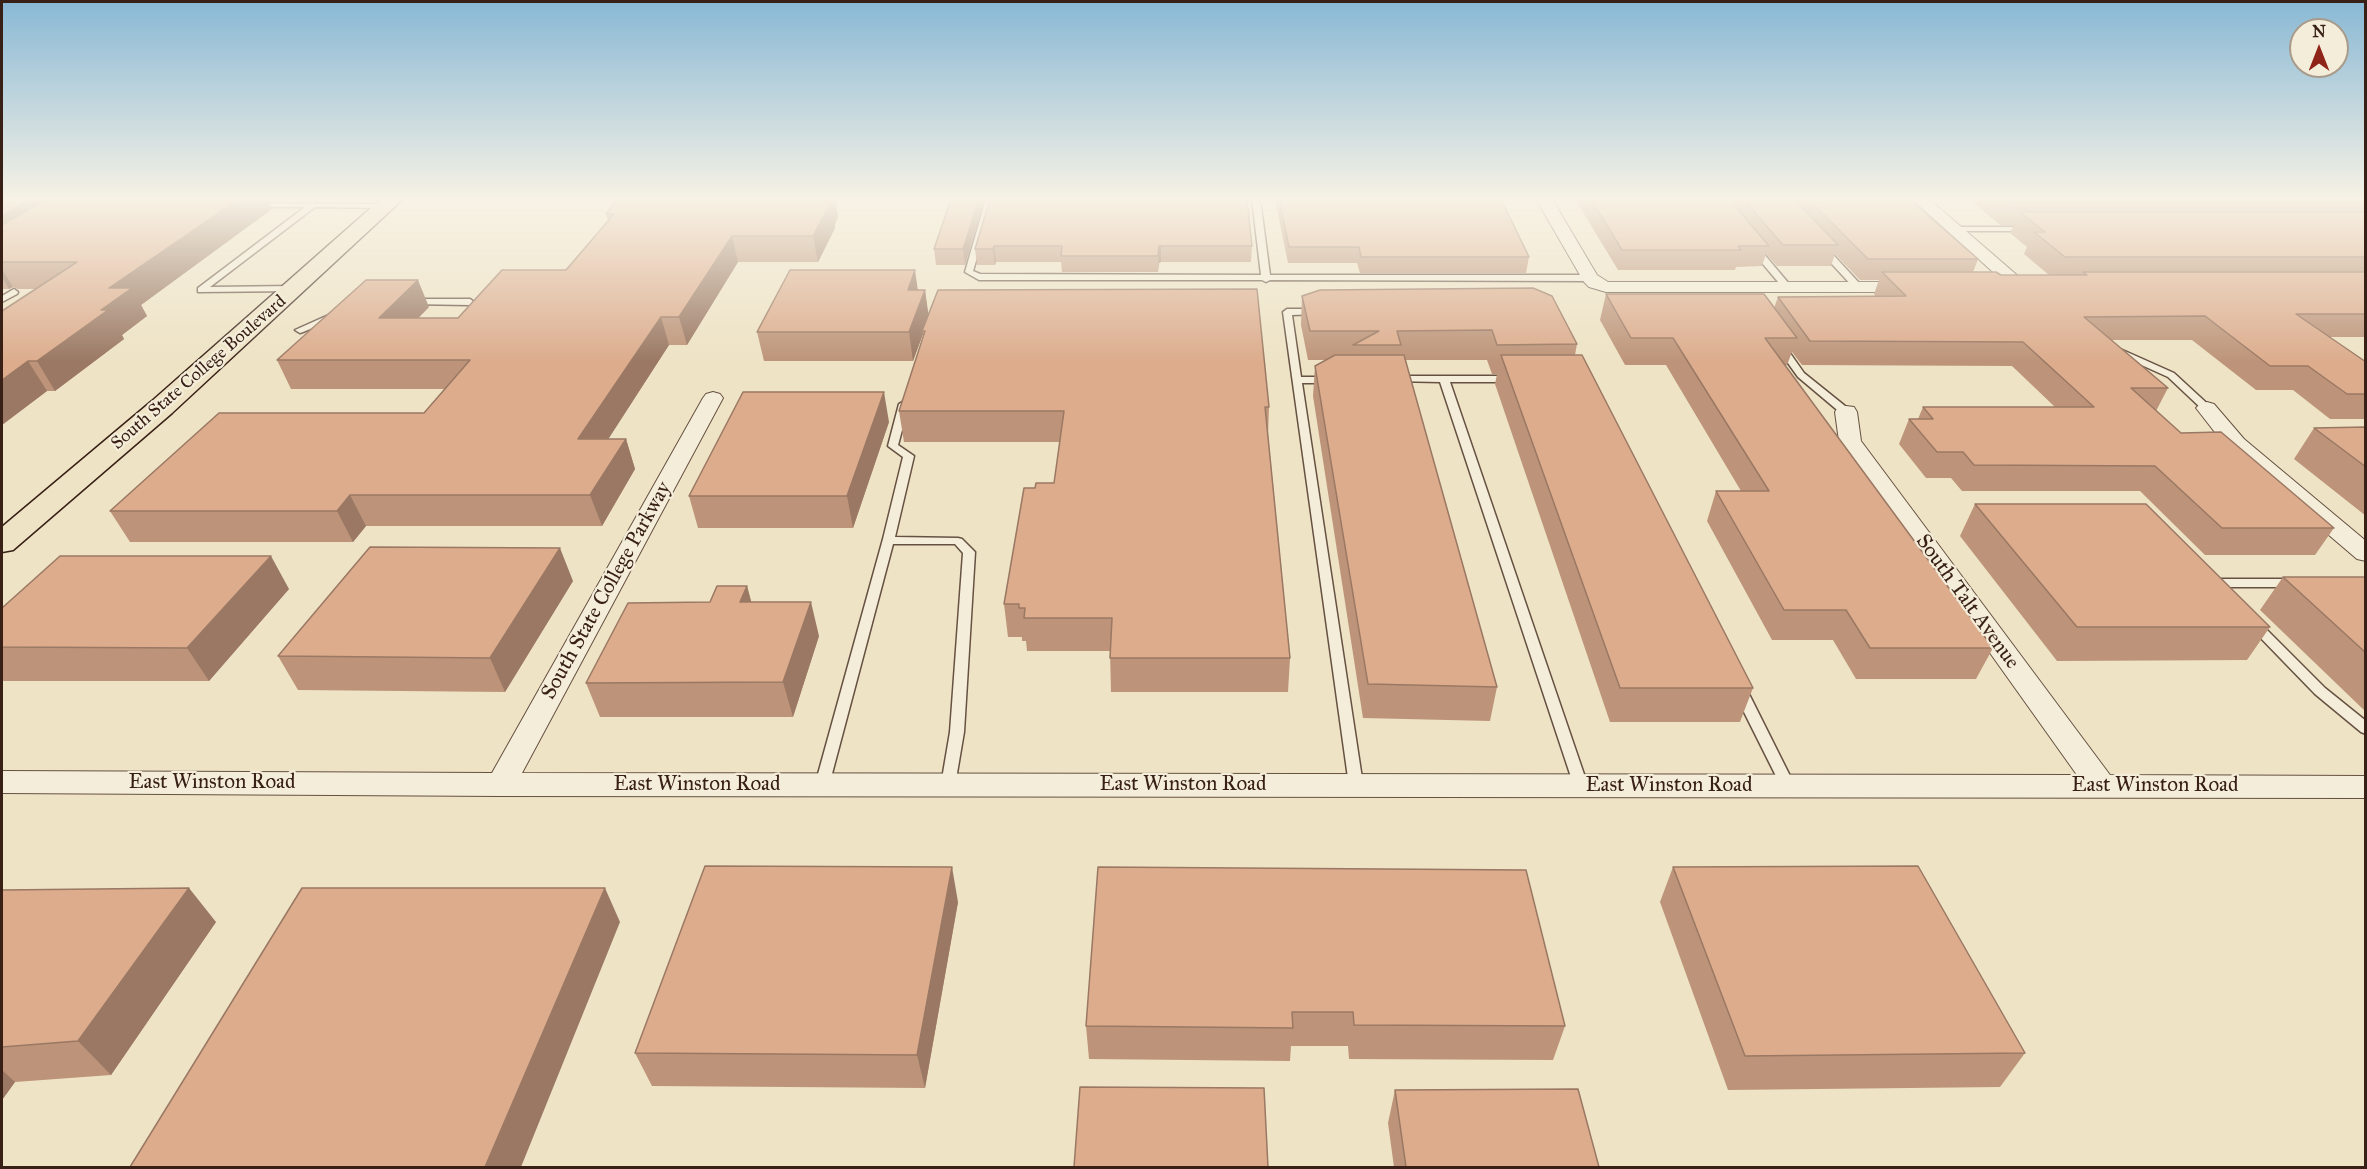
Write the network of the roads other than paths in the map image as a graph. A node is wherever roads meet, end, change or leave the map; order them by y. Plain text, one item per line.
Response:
1 (249, 254) edge
2 (333, 254) edge
3 (974, 254) edge
4 (1263, 254) edge
5 (1576, 254) edge
6 (1759, 254) edge
7 (1827, 254) edge
8 (1984, 254) edge
9 (1590, 278) junction
10 (1266, 279) junction
11 (1787, 287) junction
12 (1858, 287) junction
13 (1928, 287) edge
14 (1997, 287) edge
15 (294, 289) junction
16 (14, 292) dead end
17 (2, 300) edge
18 (404, 302) edge
19 (470, 302) edge
20 (1323, 312) edge
21 (341, 313) edge
22 (300, 330) dead end
23 (1775, 337) edge
24 (2111, 348) edge
25 (1387, 379) edge
26 (1444, 379) junction
27 (1526, 379) edge
28 (1297, 380) junction
29 (1342, 380) edge
30 (908, 392) edge
31 (713, 398) dead end
32 (2207, 408) joint
33 (1846, 412) joint
34 (890, 540) junction
35 (2, 543) edge
36 (2366, 554) edge
37 (2307, 582) edge
38 (2231, 599) edge
39 (2247, 616) edge
40 (1734, 679) edge
41 (2366, 729) edge
42 (2, 782) edge
43 (500, 784) junction
44 (822, 785) junction
45 (948, 785) junction
46 (1356, 785) junction
47 (1581, 786) junction
48 (1788, 786) junction
49 (2101, 786) junction
50 (2366, 787) edge

1 - 15 lane
2 - 15 main road, South State College Boulevard
3 - 10 lane
4 - 10 lane
5 - 9 street
6 - 11 lane
7 - 12 lane
8 - 14 street
9 - 10 lane
9 - 11 street
11 - 12 street
12 - 13 street
15 - 35 main road, South State College Boulevard
16 - 17 lane
18 - 19 lane
20 - 28 lane
21 - 22 lane
23 - 33 lane
24 - 32 lane
25 - 26 lane
26 - 27 lane
26 - 47 lane
28 - 29 lane
28 - 46 lane
30 - 34 lane
31 - 43 street, South State College Parkway
32 - 36 street
33 - 49 street, South Talt Avenue
34 - 44 lane
34 - 45 lane
37 - 38 lane
39 - 41 lane
40 - 48 lane
42 - 43 street, East Winston Road
43 - 44 street, East Winston Road
44 - 45 street, East Winston Road
45 - 46 street, East Winston Road
46 - 47 street, East Winston Road
47 - 48 street, East Winston Road
48 - 49 street, East Winston Road
49 - 50 street, East Winston Road

